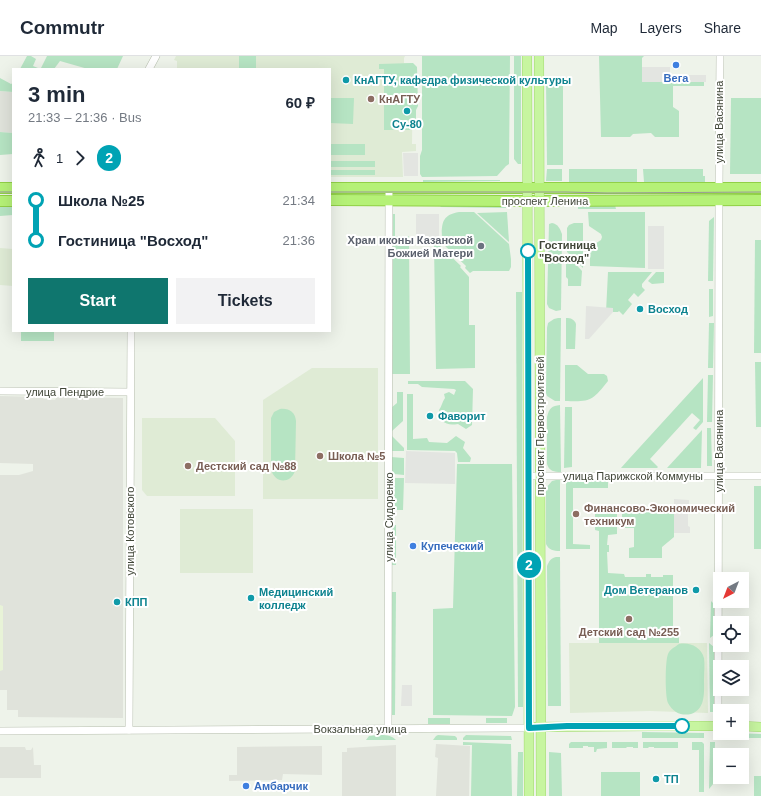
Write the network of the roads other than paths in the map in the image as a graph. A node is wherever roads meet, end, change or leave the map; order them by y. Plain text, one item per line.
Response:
1 (156, 56) edge
2 (527, 56) edge
3 (539, 56) edge
4 (720, 56) edge
5 (150, 68) edge
6 (527, 69) junction
7 (539, 69) junction
8 (0, 188) edge
9 (12, 188) edge
10 (331, 188) edge
11 (389, 188) junction
12 (527, 188) junction
13 (538, 188) junction
14 (719, 188) junction
15 (761, 188) edge
16 (331, 200) edge
17 (719, 200) junction
18 (761, 200) edge
19 (0, 201) edge
20 (12, 201) edge
21 (527, 201) junction
22 (539, 201) junction
23 (389, 205) junction
24 (528, 313) junction
25 (540, 313) junction
26 (131, 332) edge
27 (0, 391) edge
28 (130, 392) junction
29 (529, 476) junction
30 (540, 476) junction
31 (719, 476) junction
32 (761, 476) edge
33 (719, 704) edge
34 (713, 726) edge
35 (749, 726) edge
36 (761, 727) edge
37 (529, 728) junction
38 (540, 728) junction
39 (388, 729) junction
40 (129, 730) junction
41 (0, 731) edge
42 (529, 796) edge
43 (541, 796) edge

1 - 5 street
2 - 6 main road, проспект Первостроителей
3 - 7 main road, проспект Первостроителей
4 - 14 street, улица Васянина
6 - 7 main road
6 - 12 main road, проспект Первостроителей
7 - 13 main road, проспект Первостроителей
8 - 9 highway
10 - 11 highway, проспект Ленина
11 - 12 highway, проспект Ленина
11 - 23 street, улица Сидоренко
12 - 13 highway, проспект Ленина
12 - 21 main road, проспект Первостроителей
13 - 14 highway, проспект Ленина
13 - 22 main road, проспект Первостроителей
14 - 15 highway, проспект Ленина
14 - 17 highway
16 - 23 highway, проспект Ленина
17 - 18 highway, проспект Ленина
17 - 22 highway, проспект Ленина
17 - 31 street, улица Васянина
19 - 20 highway
21 - 22 highway, проспект Ленина
21 - 23 highway, проспект Ленина
21 - 24 main road, проспект Первостроителей
22 - 25 main road, проспект Первостроителей
23 - 39 street, улица Сидоренко
24 - 25 main road
24 - 29 main road, проспект Первостроителей
25 - 30 main road, проспект Первостроителей
26 - 28 street, улица Котовского
27 - 28 street, улица Пендрие
28 - 40 street, улица Котовского
29 - 30 street, улица Парижской Коммуны
29 - 37 main road, проспект Первостроителей
30 - 31 street, улица Парижской Коммуны
30 - 38 main road, проспект Первостроителей
31 - 32 street, улица Парижской Коммуны
31 - 33 street, улица Васянина
34 - 38 main road, Вокзальная улица
35 - 36 main road
37 - 38 main road, Вокзальная улица
37 - 39 street, Вокзальная улица
37 - 42 main road, проспект Первостроителей
38 - 43 main road, проспект Первостроителей
39 - 40 street, Вокзальная улица
40 - 41 street, Вокзальная улица

